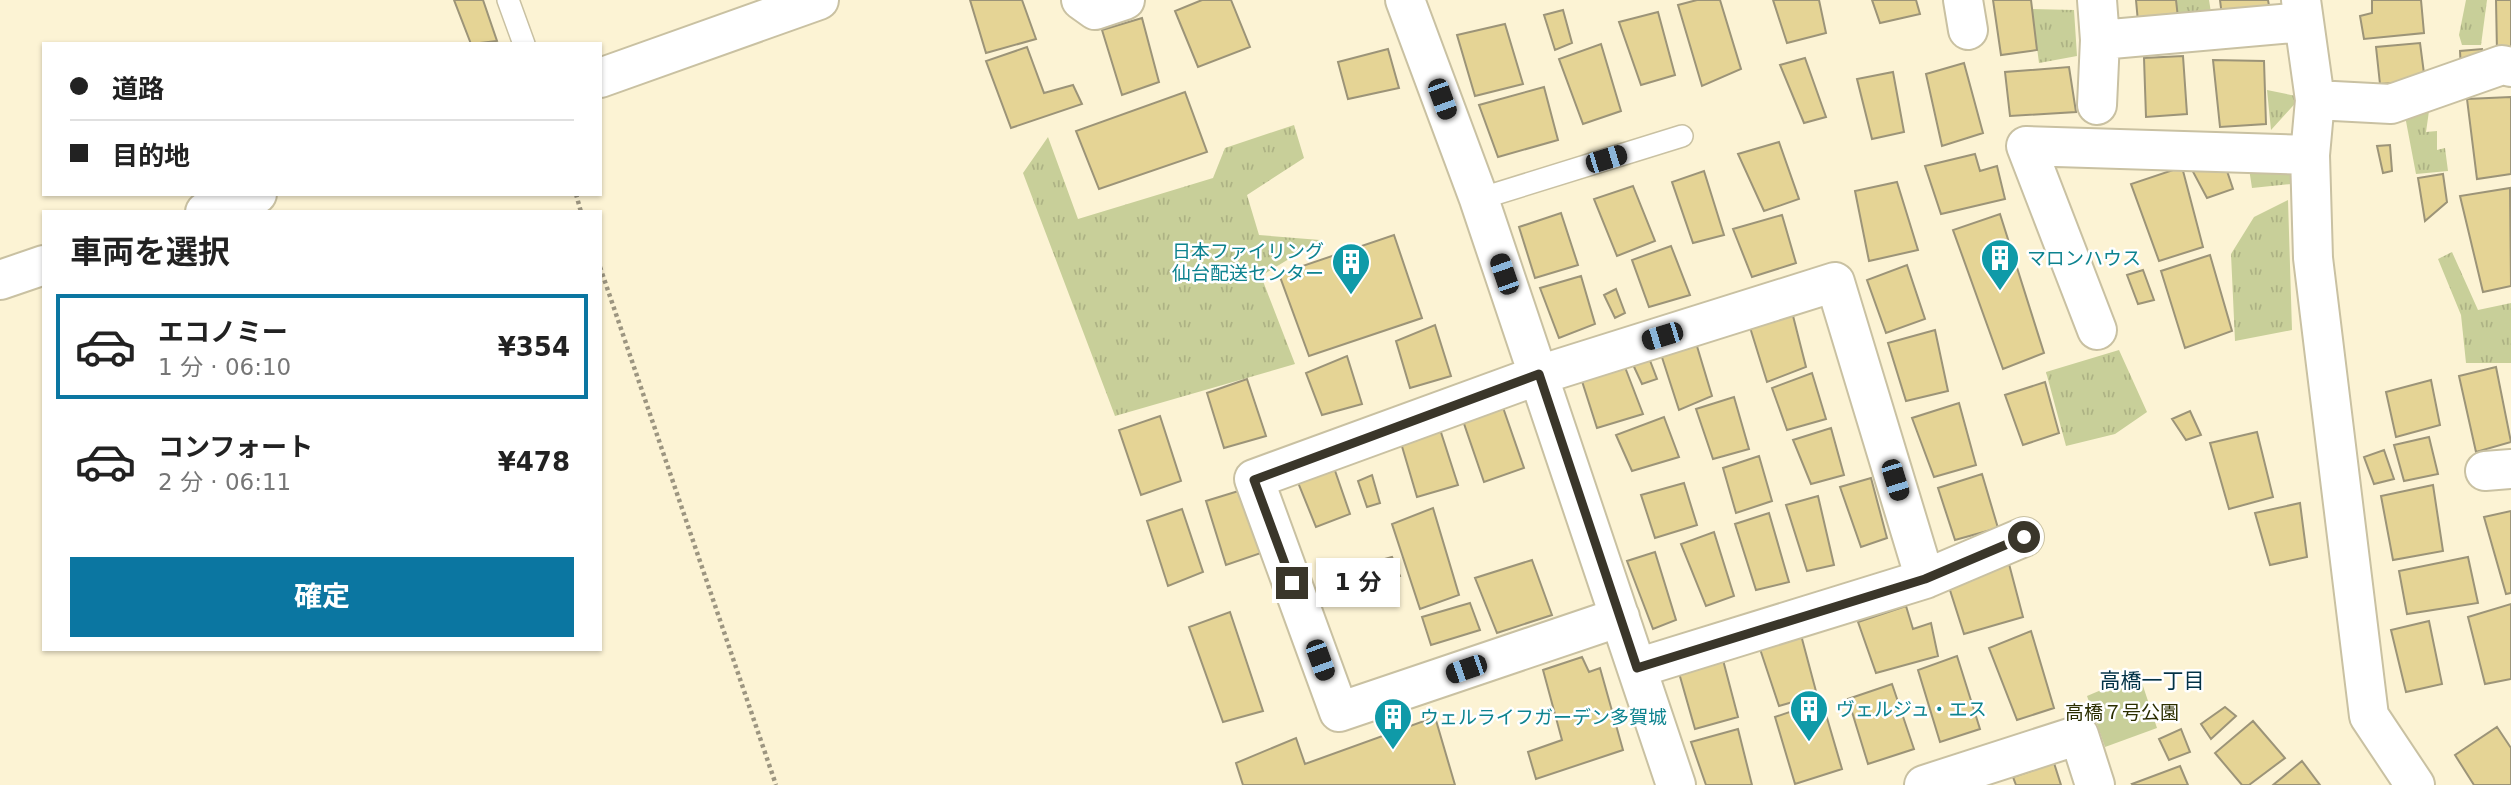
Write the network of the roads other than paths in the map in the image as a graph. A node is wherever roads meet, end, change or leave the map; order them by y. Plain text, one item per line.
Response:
1 (508, 0) edge
2 (819, 0) edge
3 (1081, 0) edge
4 (1125, 0) edge
5 (1405, 0) edge
6 (2097, 0) edge
7 (2303, 11) edge
8 (2100, 40) junction
9 (523, 42) edge
10 (2511, 67) edge
11 (602, 77) edge
12 (2315, 100) junction
13 (2097, 105) dead end
14 (1682, 136) dead end
15 (2310, 155) junction
16 (251, 196) edge
17 (1479, 199) junction
18 (211, 210) edge
19 (42, 266) edge
20 (0, 280) edge
21 (2097, 330) dead end
22 (1539, 374) junction
23 (2024, 537) dead end
24 (1925, 579) junction
25 (1620, 617) junction
26 (1637, 668) junction
27 (1676, 785) edge
28 (1924, 785) edge
29 (2095, 785) edge
30 (2415, 785) edge

1 - 9 lane
2 - 11 street
3 - 4 street
5 - 17 street
6 - 8 street
7 - 8 street
7 - 12 street
8 - 13 street
10 - 12 street
12 - 15 street
14 - 17 lane
15 - 21 street
15 - 30 street
16 - 18 street
17 - 22 street
19 - 20 street
22 - 24 street
22 - 25 street
22 - 25 street
23 - 24 street
24 - 26 street
25 - 26 street
26 - 27 street
28 - 29 street

